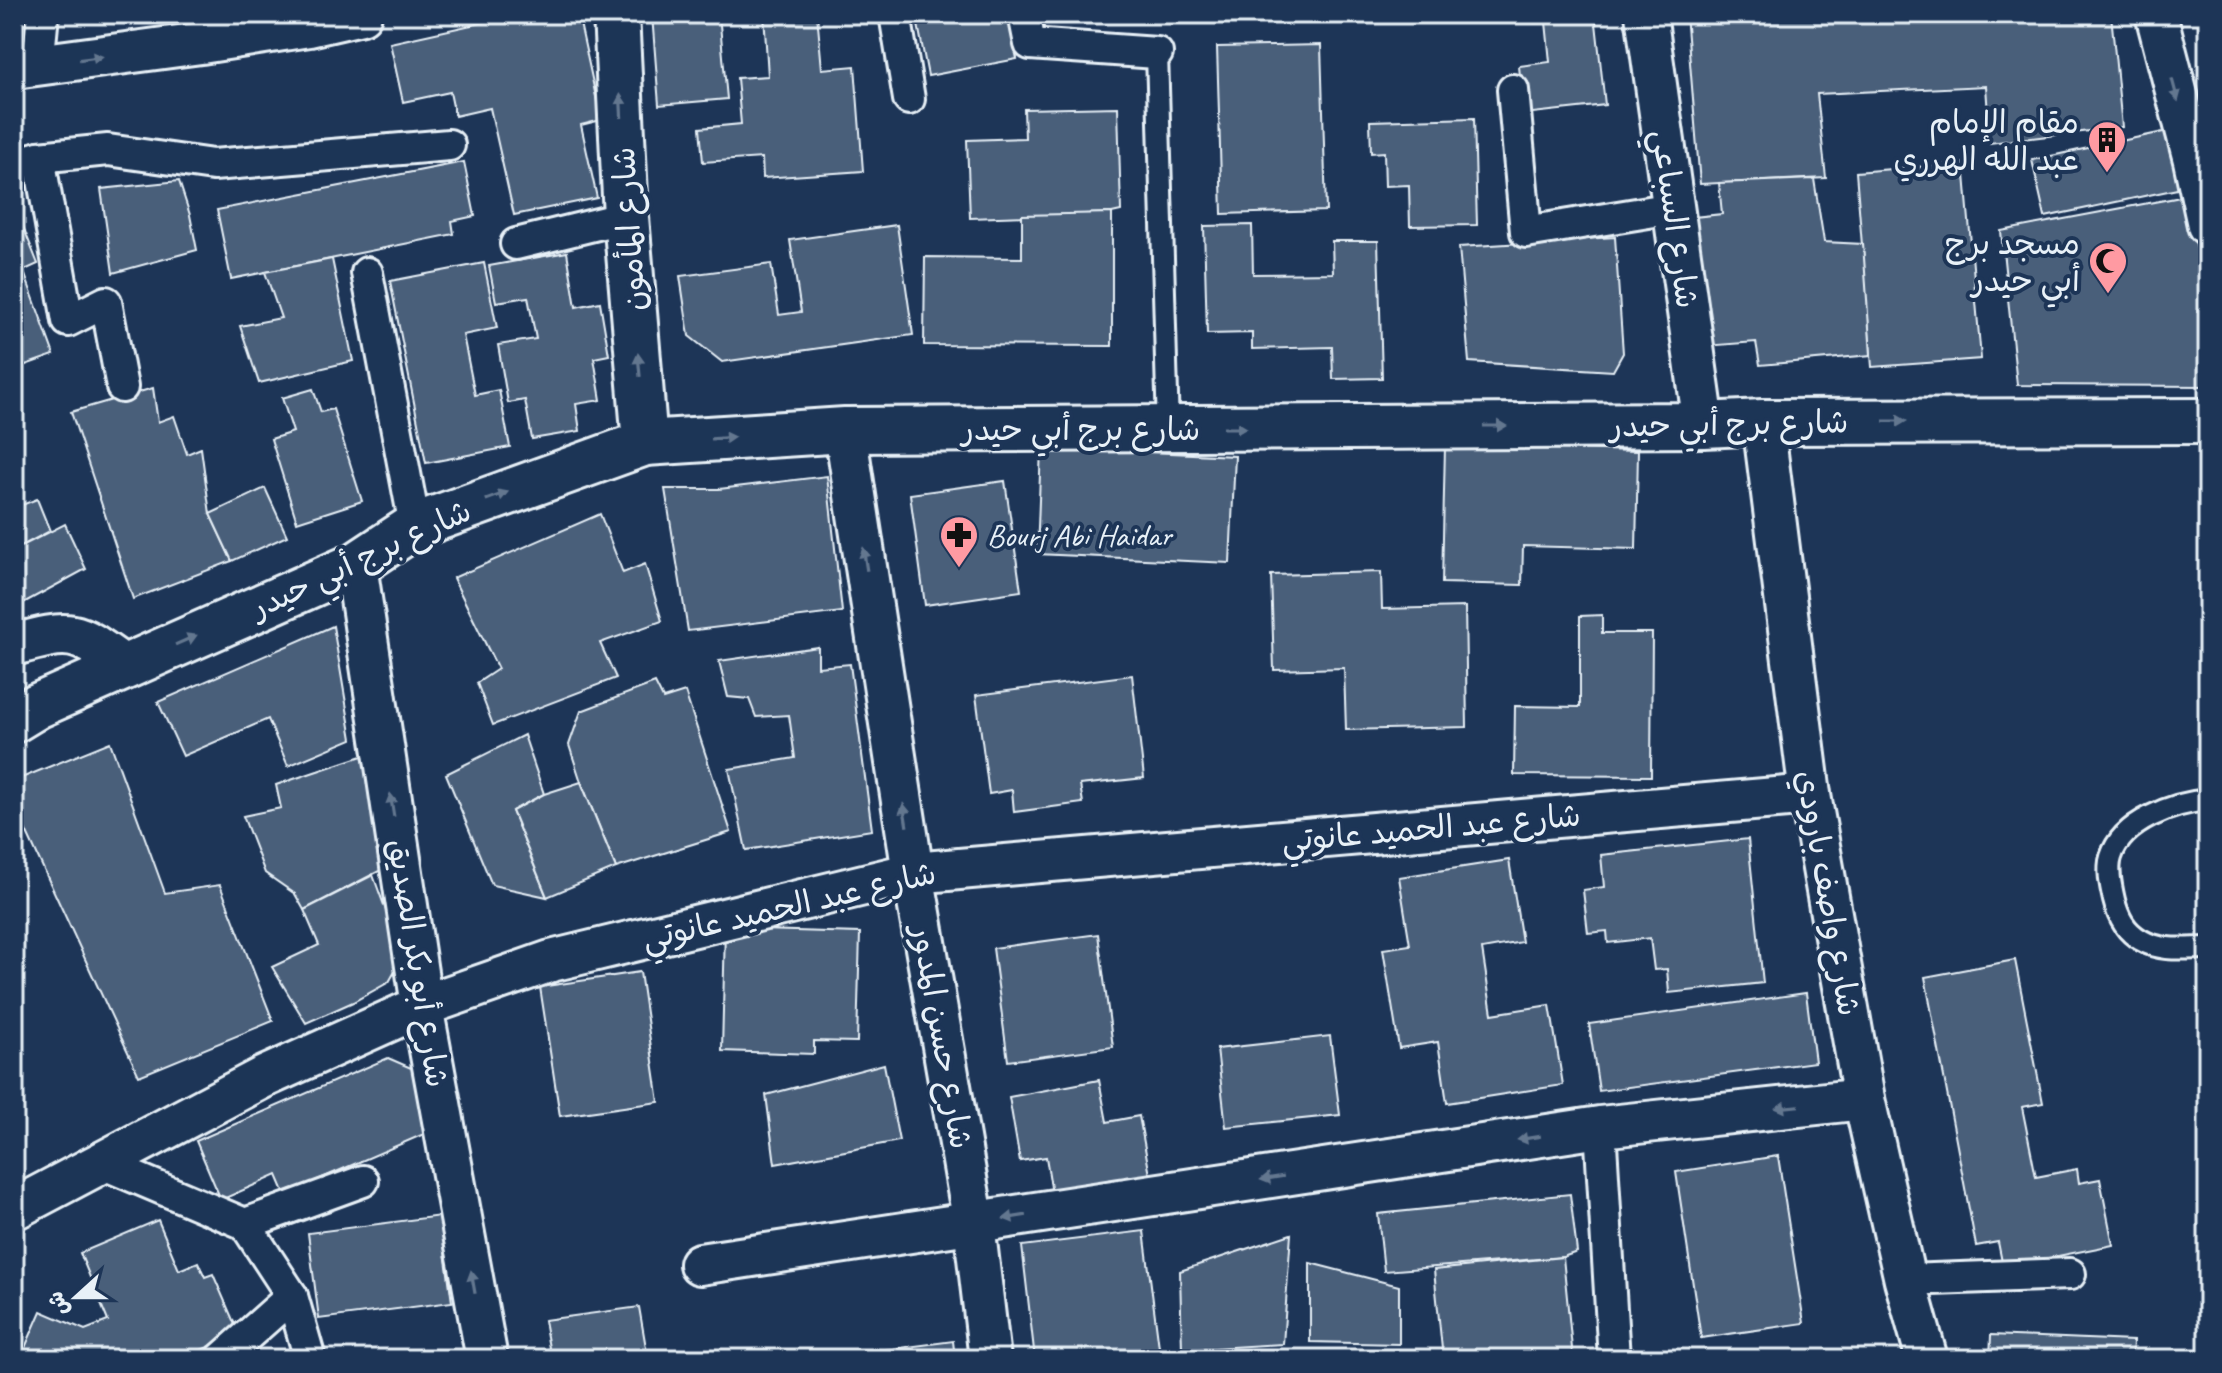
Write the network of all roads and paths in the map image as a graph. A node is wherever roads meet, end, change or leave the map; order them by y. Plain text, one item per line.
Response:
1 (43, 14) edge
2 (361, 14) edge
3 (616, 14) edge
4 (895, 14) edge
5 (1024, 14) edge
6 (1646, 14) edge
7 (2156, 14) edge
8 (1157, 53) joint
9 (26, 66) edge
10 (1513, 90) dead end
11 (909, 99) dead end
12 (449, 145) dead end
13 (27, 161) edge
14 (1673, 208) junction
15 (626, 217) junction
16 (2208, 225) edge
17 (516, 244) dead end
18 (367, 273) dead end
19 (122, 387) dead end
20 (2208, 421) edge
21 (1763, 422) junction
22 (1704, 425) junction
23 (1168, 429) junction
24 (845, 430) junction
25 (645, 443) junction
26 (415, 526) junction
27 (356, 565) junction
28 (14, 645) edge
29 (125, 667) junction
30 (14, 720) edge
31 (1810, 795) junction
32 (2208, 800) edge
33 (913, 873) junction
34 (2208, 948) edge
35 (422, 1006) junction
36 (1864, 1099) junction
37 (1600, 1127) junction
38 (101, 1163) junction
39 (363, 1181) dead end
40 (14, 1209) edge
41 (245, 1224) junction
42 (974, 1224) junction
43 (700, 1264) dead end
44 (2070, 1274) dead end
45 (1905, 1280) junction
46 (292, 1296) junction
47 (221, 1359) edge
48 (310, 1359) edge
49 (487, 1359) edge
50 (990, 1359) edge
51 (1614, 1359) edge
52 (1927, 1359) edge

1 - 9 street
9 -> 2 street
15 -> 3 street, شارع المأمون
4 - 11 street
5 - 8 street
6 - 14 street, شارع السباعي
7 -> 16 street
8 - 23 lane
10 - 14 street
12 - 13 street
13 - 19 street
14 - 22 street, شارع السباعي
15 - 17 street
25 -> 15 street, شارع المأمون
18 - 26 street
21 -> 20 street, شارع برج أبي حيدر
21 - 22 street, شارع برج أبي حيدر
21 - 31 street, شارع واصف بارودي
23 -> 22 street, شارع برج أبي حيدر
23 - 24 street, شارع برج أبي حيدر
25 -> 24 street, شارع برج أبي حيدر
33 -> 24 street, شارع حسن المدور
26 -> 25 street, شارع برج أبي حيدر
26 - 27 street, شارع برج أبي حيدر
29 -> 27 street, شارع برج أبي حيدر
35 -> 27 street, شارع أبو بكر الصديق
28 - 29 street
29 - 30 street, شارع برج أبي حيدر
31 - 33 street, شارع عبد الحميد عانوتي
31 - 36 street, شارع واصف بارودي
32 - 34 lane
33 - 35 street, شارع عبد الحميد عانوتي
33 - 42 street, شارع حسن المدور
35 - 38 street, شارع عبد الحميد عانوتي
49 -> 35 street, شارع أبو بكر الصديق
36 -> 37 street
36 - 45 street, شارع واصف بارودي
37 -> 42 street
37 - 51 street
38 - 40 street, شارع عبد الحميد عانوتي
38 - 41 street
39 - 41 street
41 - 46 street
42 - 43 street
42 - 50 street, شارع حسن المدور
44 - 45 street
45 - 52 street, شارع واصف بارودي
46 - 47 street
46 - 48 street

